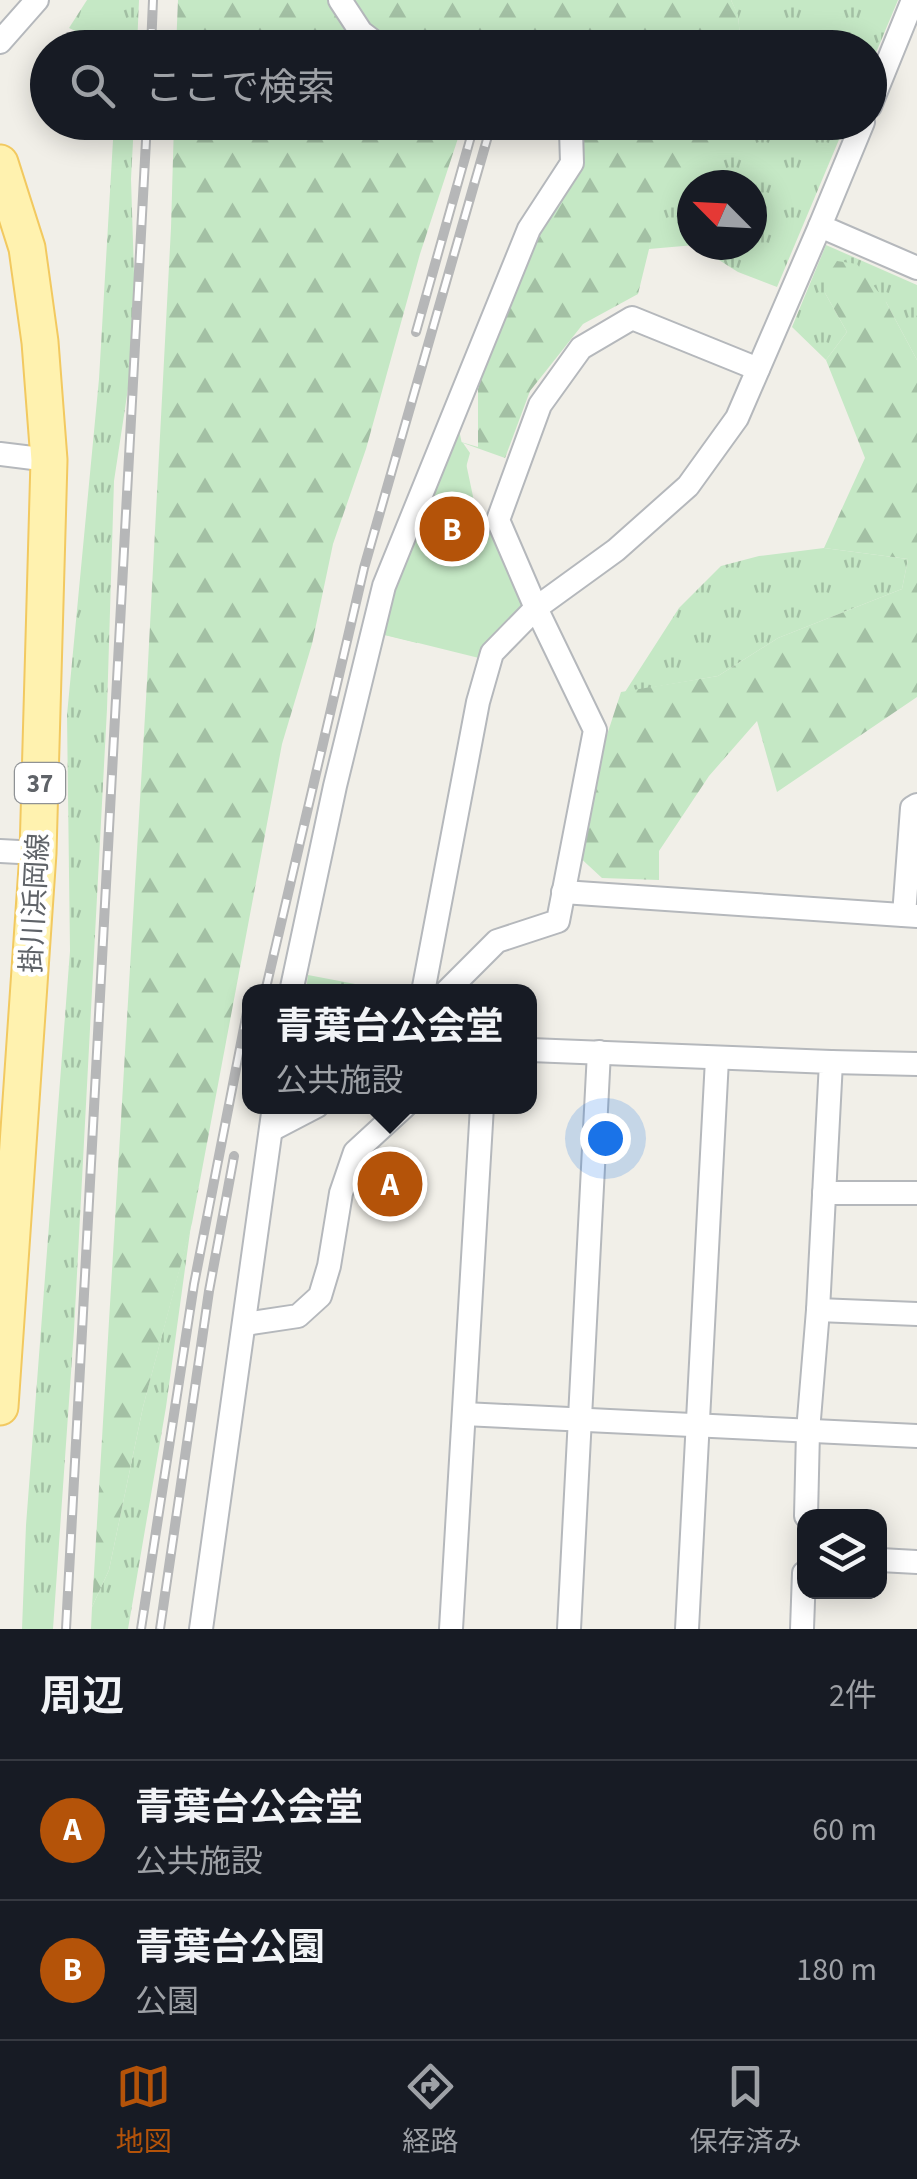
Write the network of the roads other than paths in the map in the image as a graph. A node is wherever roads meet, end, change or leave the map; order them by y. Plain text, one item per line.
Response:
1 (37, 0) edge
2 (340, 0) edge
3 (913, 0) edge
4 (360, 30) edge
5 (0, 42) edge
6 (887, 64) edge
7 (571, 140) edge
8 (856, 140) edge
9 (0, 164) edge
10 (820, 226) junction
11 (917, 268) edge
12 (758, 369) junction
13 (0, 454) edge
14 (48, 460) junction
15 (536, 608) junction
16 (917, 805) edge
17 (0, 851) edge
18 (38, 853) junction
19 (563, 892) junction
20 (911, 916) edge
21 (292, 984) edge
22 (424, 984) edge
23 (454, 984) edge
24 (537, 1050) edge
25 (600, 1052) junction
26 (717, 1059) junction
27 (831, 1062) junction
28 (917, 1064) edge
29 (396, 1114) edge
30 (482, 1114) edge
31 (272, 1118) edge
32 (824, 1193) junction
33 (917, 1193) edge
34 (7, 1227) edge
35 (818, 1310) junction
36 (917, 1314) edge
37 (245, 1324) junction
38 (0, 1407) edge
39 (464, 1414) junction
40 (579, 1420) junction
41 (696, 1426) junction
42 (808, 1432) junction
43 (917, 1436) edge
44 (806, 1509) edge
45 (887, 1560) edge
46 (917, 1562) edge
47 (803, 1599) edge
48 (201, 1629) edge
49 (452, 1629) edge
50 (569, 1629) edge
51 (686, 1629) edge
52 (802, 1629) edge

1 - 5 street
2 - 4 street
3 - 6 street
7 - 21 street
8 - 10 street
9 - 14 main road, 掛川浜岡線 / 37
10 - 11 street
10 - 12 street
12 - 15 street
12 - 15 street
13 - 14 street
14 - 18 main road, 掛川浜岡線 / 37
15 - 19 street
15 - 22 street
16 - 20 street
17 - 18 street
18 - 34 main road, 掛川浜岡線 / 37
19 - 20 street
19 - 23 street
24 - 25 street
25 - 26 street
25 - 40 street
26 - 27 street
26 - 41 street
27 - 28 street
27 - 32 street
29 - 37 street
30 - 39 street
31 - 37 street
32 - 33 street
32 - 35 street
34 - 38 main road, 掛川浜岡線 / 37
35 - 36 street
35 - 42 street
37 - 48 street
39 - 40 street
39 - 49 street
40 - 41 street
40 - 50 street
41 - 42 street
41 - 51 street
42 - 43 street
42 - 44 street
45 - 46 street
47 - 52 street

